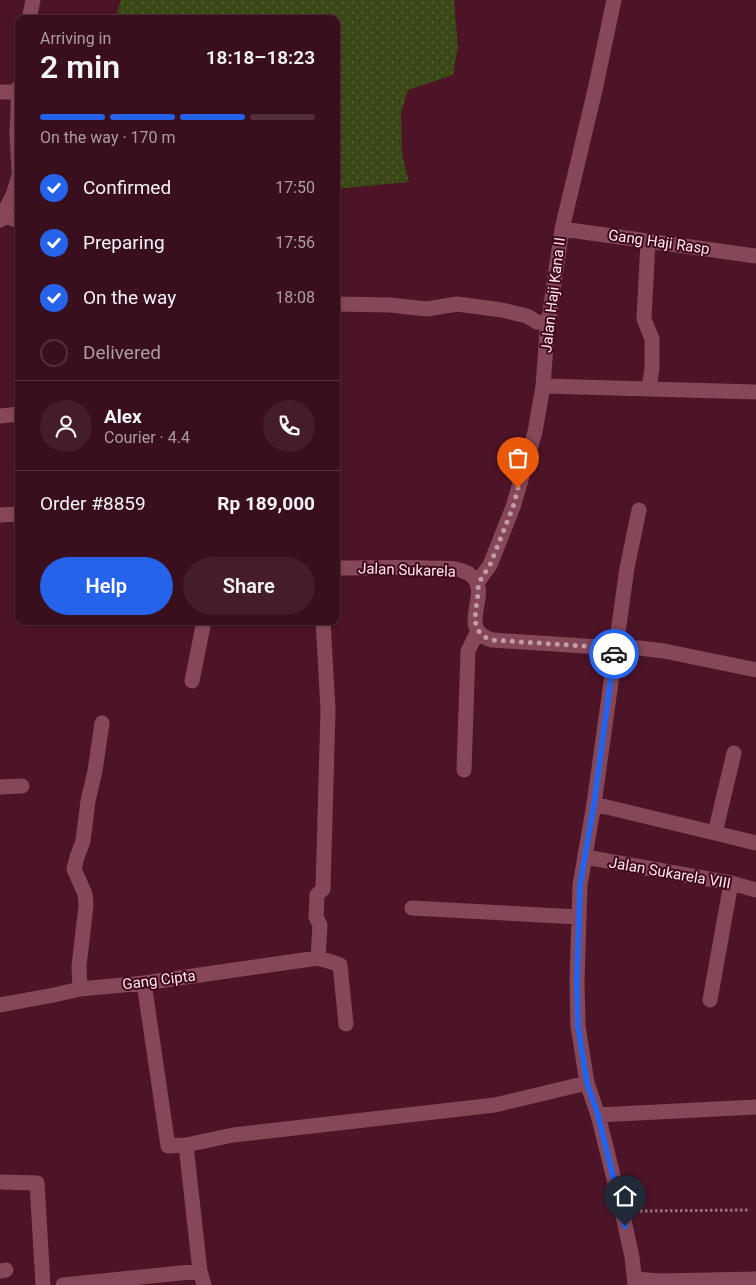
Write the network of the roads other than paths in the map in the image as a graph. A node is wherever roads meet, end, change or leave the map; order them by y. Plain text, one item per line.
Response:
1 (33, 0) edge
2 (614, 0) edge
3 (30, 15) edge
4 (0, 92) edge
5 (15, 92) edge
6 (15, 189) edge
7 (1, 218) edge
8 (15, 220) edge
9 (562, 229) junction
10 (648, 240) junction
11 (756, 256) edge
12 (340, 304) edge
13 (549, 323) junction
14 (543, 386) junction
15 (649, 389) junction
16 (756, 392) edge
17 (15, 414) edge
18 (0, 416) edge
19 (639, 510) dead end
20 (15, 514) edge
21 (0, 515) edge
22 (340, 568) edge
23 (478, 584) junction
24 (203, 625) edge
25 (323, 625) edge
26 (478, 631) junction
27 (615, 648) junction
28 (756, 670) edge
29 (192, 681) dead end
30 (102, 723) dead end
31 (734, 753) dead end
32 (464, 770) dead end
33 (22, 786) dead end
34 (0, 787) edge
35 (594, 804) junction
36 (715, 832) junction
37 (756, 843) edge
38 (584, 857) junction
39 (731, 883) junction
40 (756, 890) edge
41 (412, 908) dead end
42 (578, 917) junction
43 (318, 958) junction
44 (144, 983) junction
45 (80, 988) junction
46 (710, 1000) dead end
47 (0, 1005) edge
48 (346, 1024) dead end
49 (587, 1083) junction
50 (756, 1108) edge
51 (598, 1115) junction
52 (186, 1144) junction
53 (0, 1182) edge
54 (202, 1278) edge
55 (756, 1279) edge
56 (635, 1282) edge
57 (43, 1285) edge
58 (63, 1285) edge

1 - 3 street
2 - 9 street, Jalan Haji Kana II
4 - 5 street
6 - 7 street
7 - 8 street
9 - 10 street, Gang Haji Rasp
9 - 13 street, Jalan Haji Kana II
10 - 11 street, Gang Haji Rasp
10 - 15 street
12 - 13 street
13 - 14 street, Jalan Haji Kana II
14 - 15 street
14 - 23 street, Jalan Haji Kana II
15 - 16 street
17 - 18 street
19 - 27 street
20 - 21 street
22 - 23 street, Jalan Sukarela
23 - 26 street, Jalan Sukarela
24 - 29 street
25 - 43 street
26 - 27 street
26 - 32 street
27 - 28 street
27 - 35 street
30 - 45 street
31 - 36 street
33 - 34 street
35 - 36 street
35 - 38 street
36 - 37 street
38 - 39 street, Jalan Sukarela VIII
38 - 42 street
39 - 40 street, Jalan Sukarela VIII
39 - 46 street
41 - 42 street
42 - 49 street
43 - 44 street, Gang Cipta
43 - 48 street
44 - 45 street, Gang Cipta
44 - 52 street
45 - 47 street, Gang Cipta
49 - 51 street
49 - 52 street
50 - 51 street
51 - 56 street
52 - 54 street
53 - 57 street
54 - 58 street
55 - 56 street

